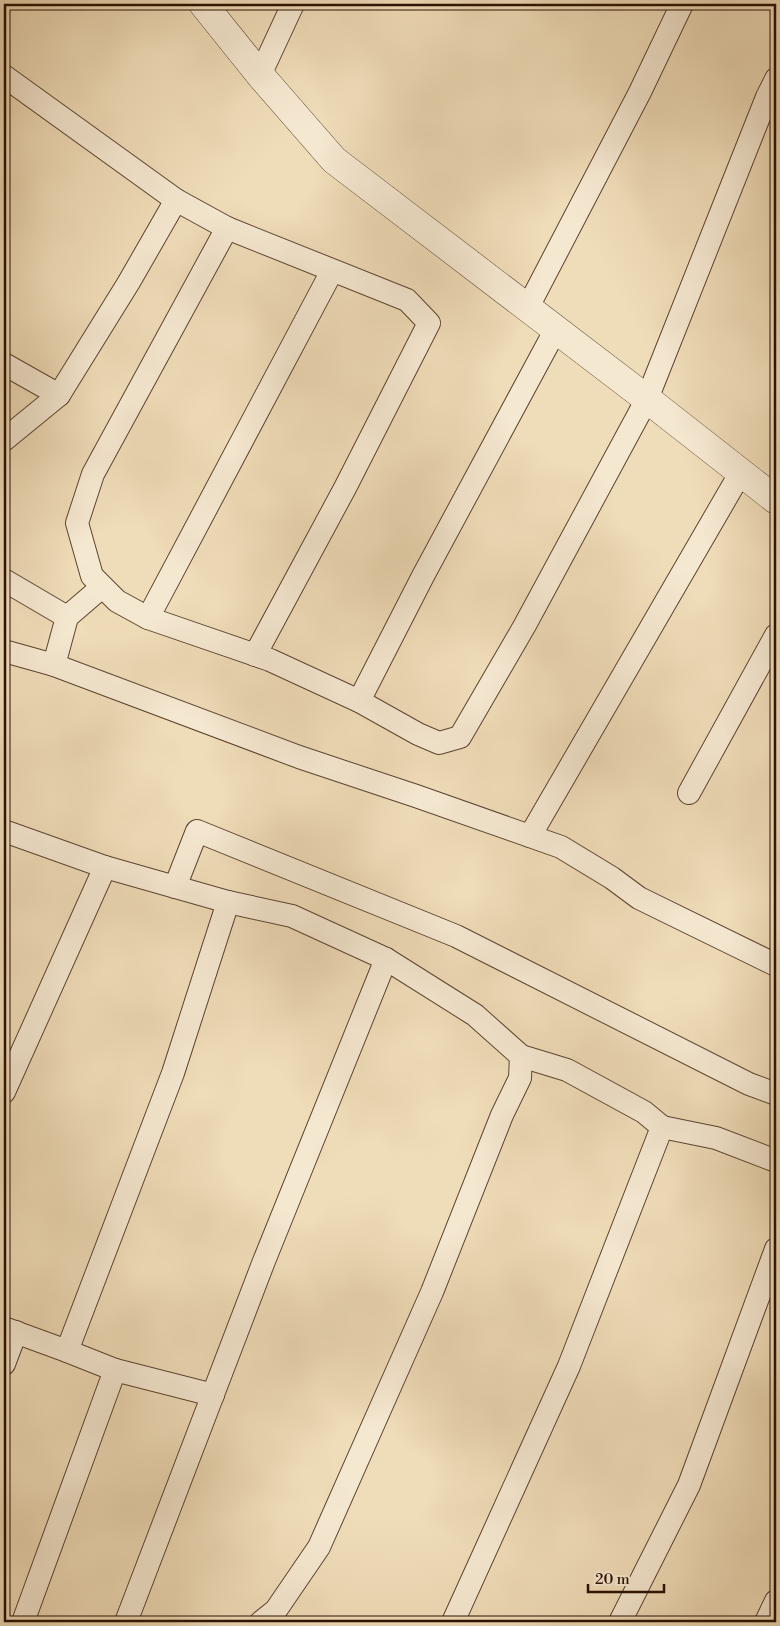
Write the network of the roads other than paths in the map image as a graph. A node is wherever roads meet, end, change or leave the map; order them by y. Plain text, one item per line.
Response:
1 (203, 4) edge
2 (293, 4) edge
3 (682, 4) edge
4 (260, 75) junction
5 (4, 76) edge
6 (773, 92) edge
7 (176, 200) junction
8 (227, 228) junction
9 (332, 271) junction
10 (528, 307) junction
11 (556, 329) junction
12 (4, 364) edge
13 (59, 395) junction
14 (647, 399) junction
15 (4, 440) edge
16 (741, 472) junction
17 (776, 500) edge
18 (4, 580) edge
19 (102, 587) junction
20 (67, 617) junction
21 (148, 618) junction
22 (776, 635) edge
23 (4, 650) edge
24 (255, 655) junction
25 (54, 666) junction
26 (359, 700) junction
27 (689, 793) dead end
28 (4, 831) edge
29 (530, 836) junction
30 (104, 867) junction
31 (175, 887) junction
32 (228, 902) junction
33 (386, 959) junction
34 (776, 964) edge
35 (521, 1056) junction
36 (4, 1092) edge
37 (776, 1094) edge
38 (662, 1127) junction
39 (776, 1161) edge
40 (776, 1249) edge
41 (10, 1330) edge
42 (68, 1351) junction
43 (4, 1364) edge
44 (115, 1370) junction
45 (213, 1395) junction
46 (776, 1601) edge
47 (23, 1622) edge
48 (126, 1622) edge
49 (261, 1622) edge
50 (453, 1622) edge
51 (620, 1622) edge
52 (766, 1622) edge

1 - 4 street
2 - 4 street
3 - 10 street
4 - 10 street
5 - 7 street
6 - 14 street
7 - 8 street
7 - 13 street
8 - 9 street
8 - 19 street
9 - 21 street
9 - 24 street
10 - 11 street
11 - 14 street
11 - 26 street
12 - 13 street
13 - 15 street
14 - 16 street
14 - 26 street
16 - 17 street
16 - 29 street
18 - 20 street
19 - 20 street
19 - 21 street
20 - 25 street
21 - 24 street
22 - 27 street
23 - 25 street
24 - 26 street
25 - 29 street
28 - 30 street
29 - 34 street
30 - 31 street
30 - 36 street
31 - 32 street
31 - 37 street
32 - 33 street
32 - 42 street
33 - 35 street
33 - 45 street
35 - 38 street
35 - 49 street
38 - 39 street
38 - 50 street
40 - 51 street
41 - 42 street
41 - 43 street
42 - 44 street
44 - 45 street
44 - 47 street
45 - 48 street
46 - 52 street

